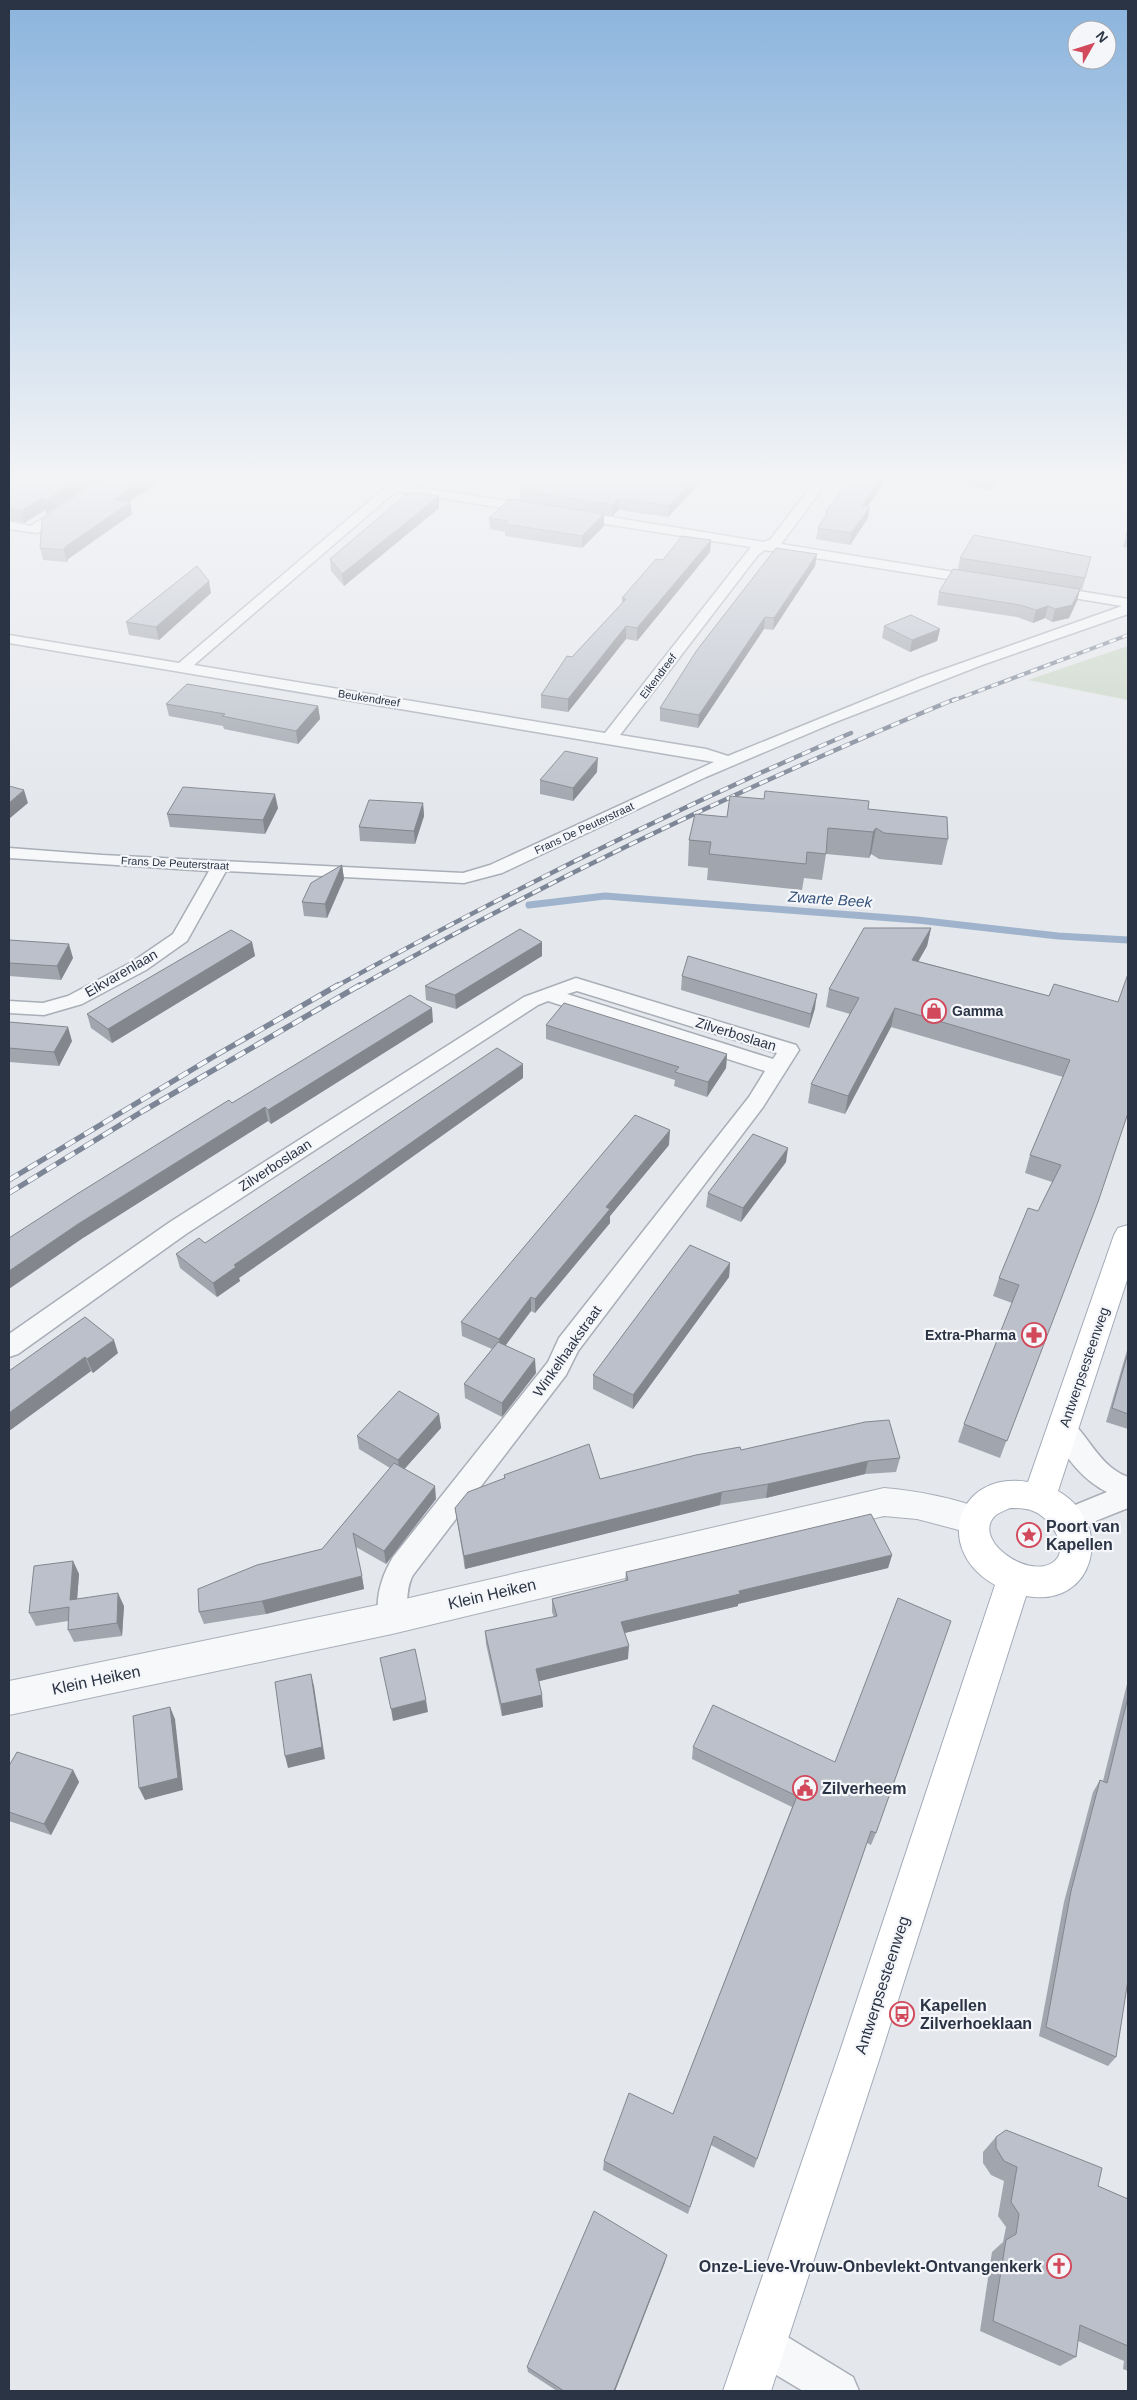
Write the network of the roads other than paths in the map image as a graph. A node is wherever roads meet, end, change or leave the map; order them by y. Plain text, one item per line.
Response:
1 (277, 587) edge
2 (726, 587) edge
3 (1032, 588) edge
4 (1128, 603) edge
5 (1128, 609) edge
6 (9, 639) edge
7 (184, 667) junction
8 (610, 737) junction
9 (729, 761) junction
10 (9, 853) edge
11 (220, 866) junction
12 (9, 1007) edge
13 (779, 1068) joint
14 (1128, 1235) edge
15 (9, 1347) edge
16 (1063, 1428) junction
17 (1128, 1488) edge
18 (1128, 1496) edge
19 (1039, 1498) junction
20 (974, 1520) junction
21 (1068, 1520) junction
22 (1014, 1578) junction
23 (392, 1618) junction
24 (9, 1698) edge
25 (762, 2344) junction
26 (747, 2391) edge
27 (839, 2391) edge

1 - 7 street
2 - 8 street, Eikendreef
3 - 4 street
5 - 9 street, Frans De Peuterstraat
6 - 7 street, Beukendreef
7 - 8 street, Beukendreef
8 - 9 street, Beukendreef
9 - 11 street, Frans De Peuterstraat
10 - 11 street, Frans De Peuterstraat
11 - 12 street, Eikvarenlaan
13 - 15 street, Zilverboslaan
13 - 23 street, Winkelhaakstraat
14 - 16 main road, Antwerpsesteenweg
16 - 17 street
16 - 19 main road, Antwerpsesteenweg
18 - 21 street
19 - 20 main road
19 - 21 main road
20 - 22 main road
20 - 23 street, Klein Heiken
21 - 22 main road
22 - 25 main road, Antwerpsesteenweg
23 - 24 street, Klein Heiken
25 - 26 main road, Antwerpsesteenweg
25 - 27 street

